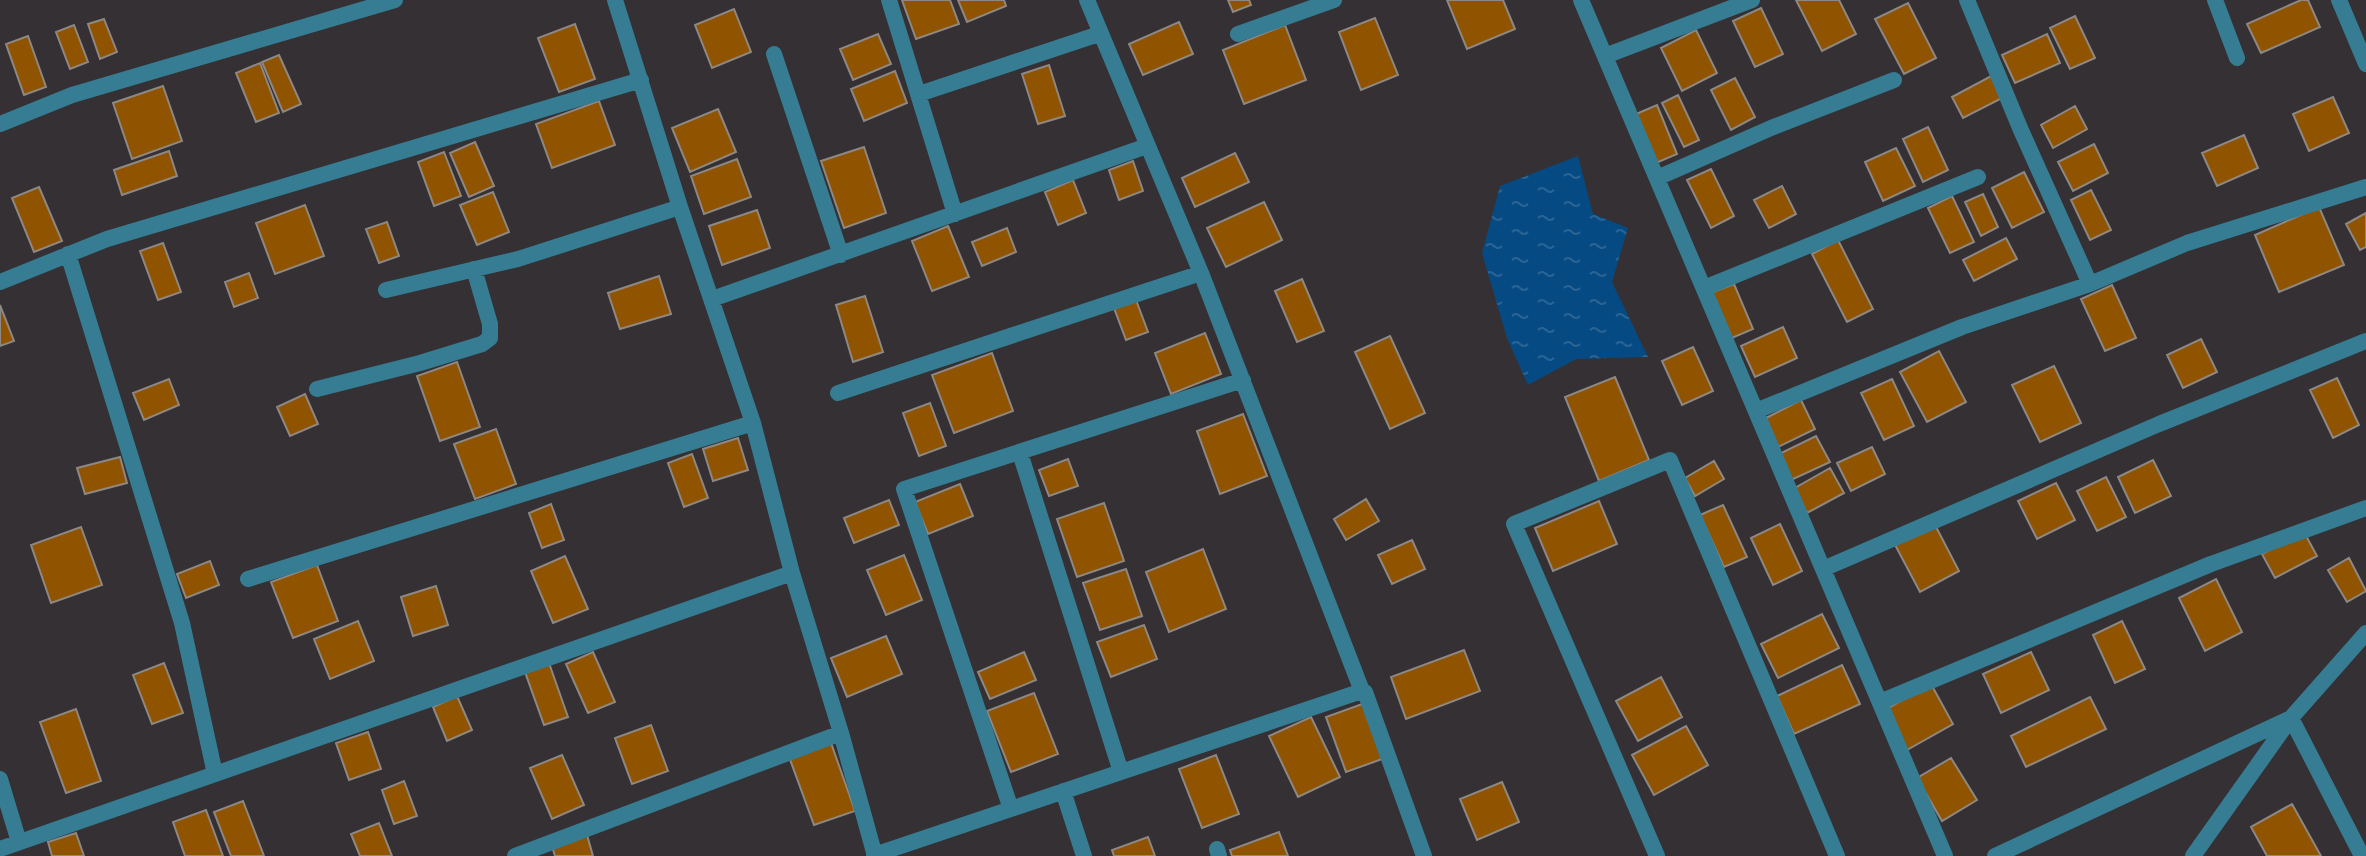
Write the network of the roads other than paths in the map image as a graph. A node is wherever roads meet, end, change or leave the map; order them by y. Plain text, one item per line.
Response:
1 (395, 0) edge
2 (615, 0) edge
3 (889, 0) edge
4 (1087, 0) edge
5 (1334, 0) edge
6 (1581, 0) edge
7 (1752, 0) edge
8 (1967, 0) edge
9 (2215, 0) edge
10 (2339, 0) edge
11 (1099, 34) junction
12 (1238, 34) dead end
13 (774, 54) dead end
14 (1605, 56) junction
15 (2237, 58) dead end
16 (2366, 64) edge
17 (641, 80) junction
18 (1894, 80) dead end
19 (919, 94) junction
20 (0, 124) edge
21 (1147, 146) junction
22 (1978, 177) dead end
23 (1657, 178) junction
24 (2366, 187) edge
25 (680, 207) junction
26 (955, 214) junction
27 (68, 254) junction
28 (841, 255) junction
29 (474, 269) junction
30 (1201, 273) junction
31 (0, 282) edge
32 (2090, 284) junction
33 (1704, 288) junction
34 (386, 290) dead end
35 (712, 299) junction
36 (2366, 341) edge
37 (1243, 380) junction
38 (317, 389) dead end
39 (838, 393) dead end
40 (1756, 411) junction
41 (753, 423) junction
42 (1020, 453) junction
43 (2366, 508) edge
44 (1823, 569) junction
45 (792, 573) junction
46 (248, 579) dead end
47 (2366, 633) edge
48 (1362, 691) junction
49 (1880, 702) junction
50 (2291, 718) junction
51 (841, 733) junction
52 (1121, 772) junction
53 (215, 774) junction
54 (0, 779) edge
55 (1063, 791) junction
56 (1011, 809) junction
57 (19, 842) junction
58 (0, 849) edge
59 (874, 855) edge
60 (515, 856) edge
61 (1084, 856) edge
62 (1424, 856) edge
63 (1657, 856) edge
64 (1837, 856) edge
65 (1945, 856) edge
66 (1995, 856) edge
67 (2193, 856) edge
68 (2362, 856) edge

1 - 20 street
2 - 17 street
3 - 19 street
4 - 11 street
5 - 12 street
6 - 14 street
7 - 14 street
8 - 32 street
9 - 15 street
10 - 16 street
11 - 19 street
11 - 21 street
13 - 28 street
14 - 23 street
17 - 25 street
17 - 27 street
18 - 23 street
19 - 26 street
21 - 26 street
21 - 30 street
22 - 33 street
23 - 33 street
24 - 32 street
25 - 29 street
25 - 35 street
26 - 28 street
27 - 31 street
27 - 53 street
28 - 35 street
29 - 34 street
29 - 38 street
30 - 37 street
30 - 39 street
32 - 40 street
33 - 40 street
35 - 41 street
36 - 44 street
37 - 42 street
37 - 48 street
40 - 44 street
41 - 45 street
41 - 46 street
42 - 52 street
42 - 56 street
43 - 49 street
44 - 49 street
45 - 51 street
45 - 53 street
47 - 50 street
48 - 52 street
48 - 62 street
49 - 65 street
50 - 66 street
50 - 67 street
50 - 68 street
51 - 59 street
51 - 60 street
52 - 55 street
53 - 57 street
54 - 57 street
55 - 56 street
55 - 61 street
56 - 59 street
57 - 58 street
63 - 64 street

